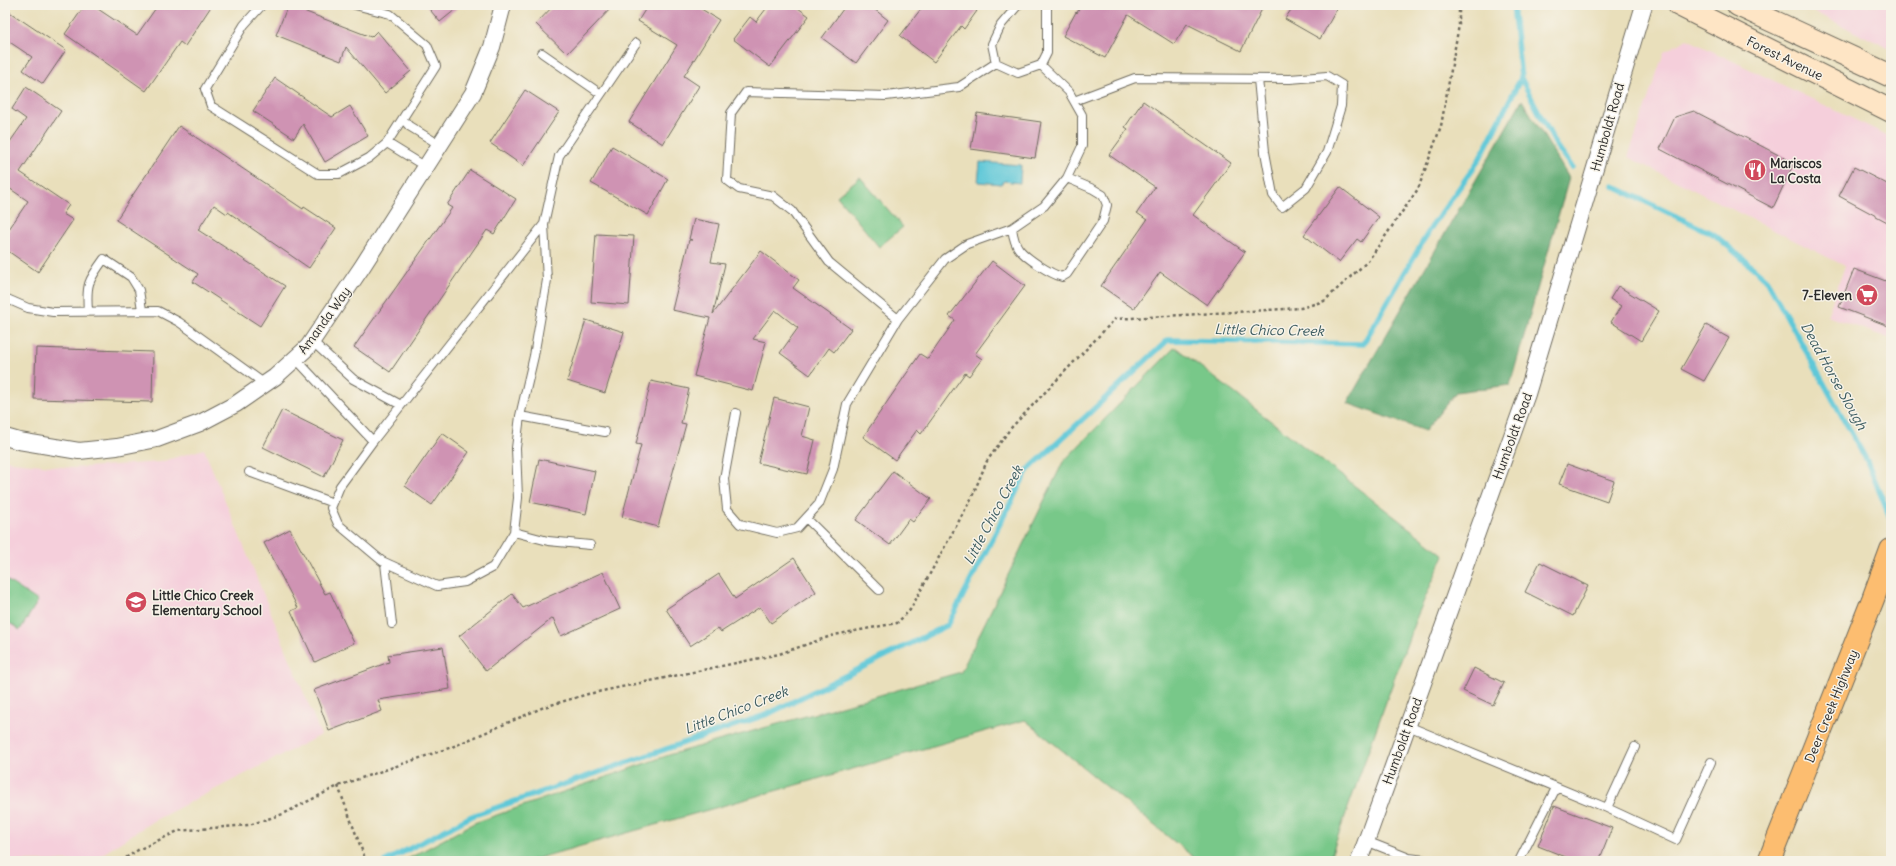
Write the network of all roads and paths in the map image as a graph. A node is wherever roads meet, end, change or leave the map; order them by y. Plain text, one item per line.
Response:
1 (262, 5) edge
2 (355, 5) edge
3 (503, 5) edge
4 (1018, 5) edge
5 (1047, 5) edge
6 (1459, 5) edge
7 (1644, 5) edge
8 (1678, 5) edge
9 (1749, 7) edge
10 (636, 43) dead end
11 (542, 53) dead end
12 (996, 63) junction
13 (1041, 65) junction
14 (1891, 76) edge
15 (1258, 79) junction
16 (601, 94) junction
17 (1074, 101) junction
18 (1891, 111) edge
19 (403, 119) junction
20 (387, 142) junction
21 (440, 145) junction
22 (426, 167) junction
23 (1068, 178) junction
24 (544, 224) junction
25 (1012, 228) junction
26 (5, 298) edge
27 (142, 310) junction
28 (88, 311) junction
29 (898, 319) junction
30 (312, 341) junction
31 (295, 358) junction
32 (265, 384) junction
33 (401, 405) junction
34 (736, 413) dead end
35 (520, 416) junction
36 (606, 432) dead end
37 (5, 437) edge
38 (373, 441) junction
39 (249, 472) dead end
40 (333, 503) junction
41 (806, 518) junction
42 (514, 532) junction
43 (590, 545) dead end
44 (1891, 550) edge
45 (385, 563) junction
46 (879, 590) dead end
47 (392, 624) dead end
48 (1408, 726) junction
49 (1635, 747) dead end
50 (1710, 762) dead end
51 (338, 786) junction
52 (1556, 788) junction
53 (1608, 808) junction
54 (1366, 841) junction
55 (1410, 859) edge
56 (121, 861) edge
57 (366, 861) edge
58 (1359, 861) edge
59 (1433, 861) edge
60 (1519, 861) edge
61 (1769, 861) edge

1 - 20 lane
2 - 19 lane
3 - 21 street, Amanda Way
4 - 12 lane
5 - 13 lane
6 - 51 path
7 - 48 street, Humboldt Road
8 - 18 street, Forest Avenue
9 - 14 street, Forest Avenue
10 - 16 lane
11 - 16 lane
12 - 13 lane
12 - 29 lane
13 - 17 lane
15 - 15 lane
15 - 17 lane
16 - 24 lane
17 - 23 lane
19 - 20 lane
19 - 21 lane
20 - 22 lane
21 - 22 street, Amanda Way
22 - 30 street, Amanda Way
23 - 25 lane
23 - 25 lane
24 - 33 lane
24 - 35 lane
25 - 29 lane
26 - 28 lane
27 - 28 lane
27 - 28 lane
27 - 32 lane
29 - 41 lane
30 - 31 street, Amanda Way
30 - 33 lane
31 - 32 street, Amanda Way
31 - 38 lane
32 - 37 street, Amanda Way
33 - 38 lane
34 - 41 lane
35 - 36 lane
35 - 42 lane
38 - 40 lane
39 - 40 lane
40 - 45 lane
41 - 46 lane
42 - 43 lane
42 - 45 lane
44 - 61 main road, Deer Creek Highway
45 - 47 lane
48 - 52 lane
48 - 54 street, Humboldt Road
49 - 53 lane
50 - 53 lane
51 - 56 path
51 - 57 path
52 - 53 lane
52 - 60 lane
54 - 55 lane
54 - 58 street, Humboldt Road
55 - 59 lane

